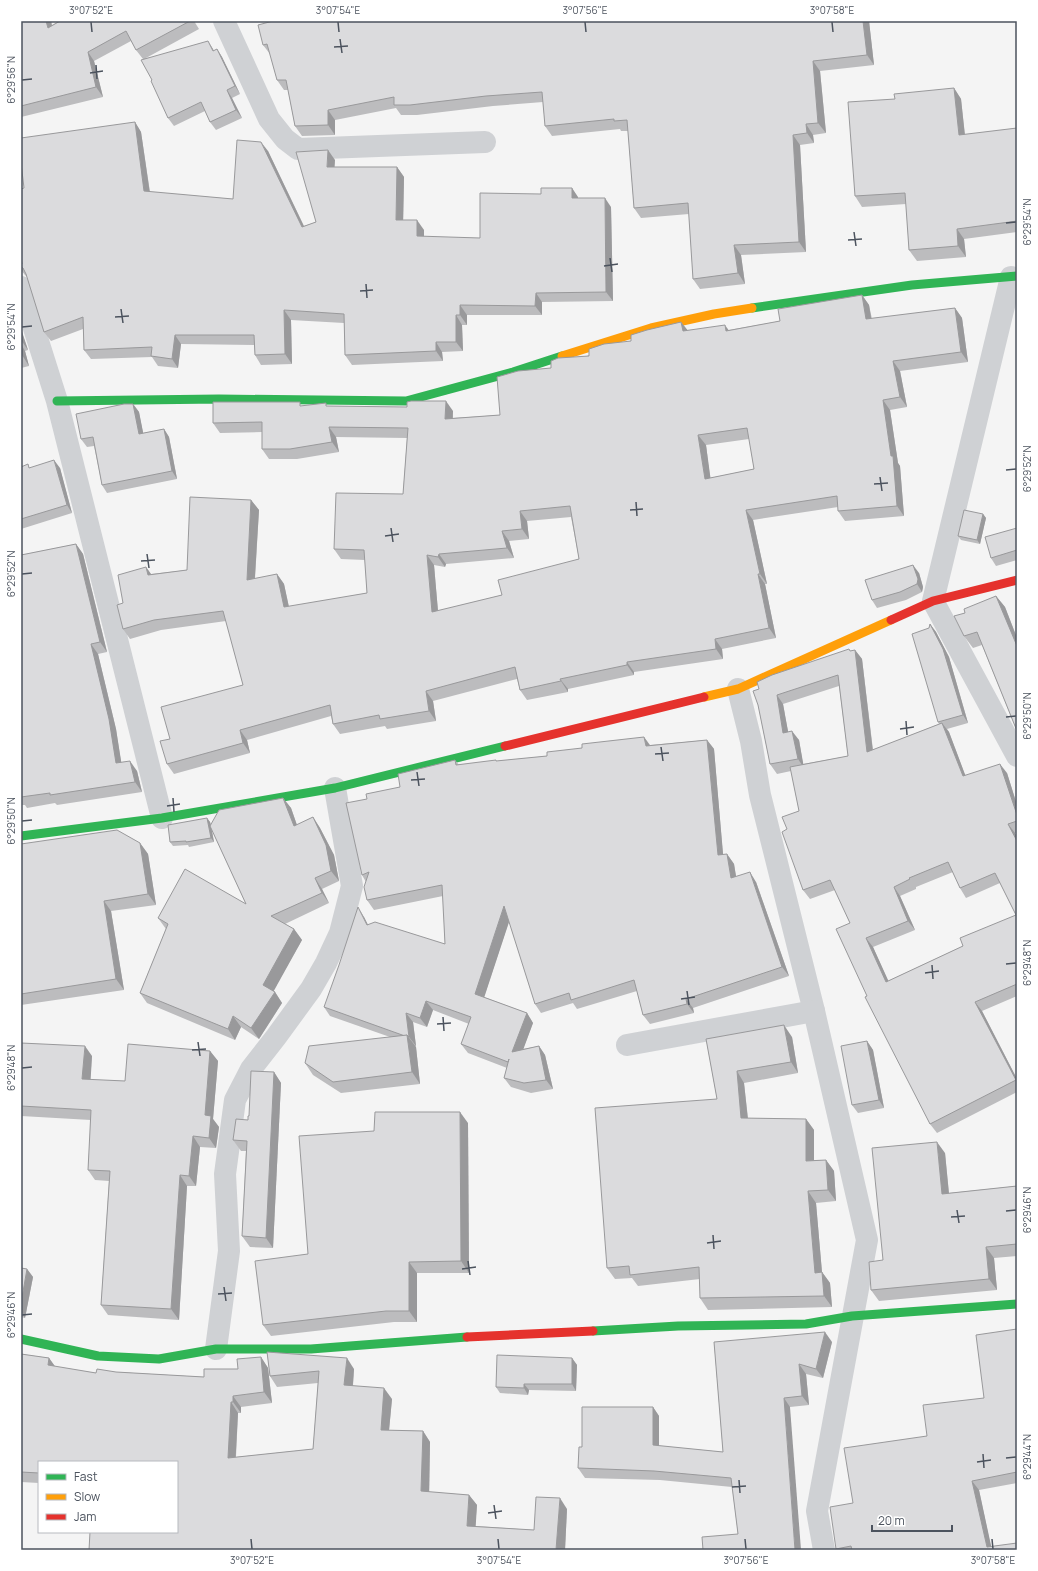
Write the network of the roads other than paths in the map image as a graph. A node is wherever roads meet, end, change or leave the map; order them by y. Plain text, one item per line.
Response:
1 (224, 21) edge
2 (485, 142) dead end
3 (1014, 276) edge
4 (21, 287) edge
5 (57, 401) junction
6 (1017, 580) edge
7 (933, 601) junction
8 (738, 689) junction
9 (1017, 756) edge
10 (335, 788) junction
11 (162, 818) junction
12 (21, 836) edge
13 (814, 1011) junction
14 (627, 1046) dead end
15 (1017, 1304) edge
16 (852, 1316) junction
17 (21, 1339) edge
18 (216, 1349) junction
19 (824, 1550) edge

1 - 2 street
3 - 5 street
3 - 7 street
4 - 5 street
5 - 11 street
6 - 7 street
7 - 8 street
7 - 9 street
8 - 10 street
8 - 13 street
10 - 11 street
10 - 18 street
11 - 12 street
13 - 14 street
13 - 16 street
15 - 16 street
16 - 18 street
16 - 19 street
17 - 18 street

